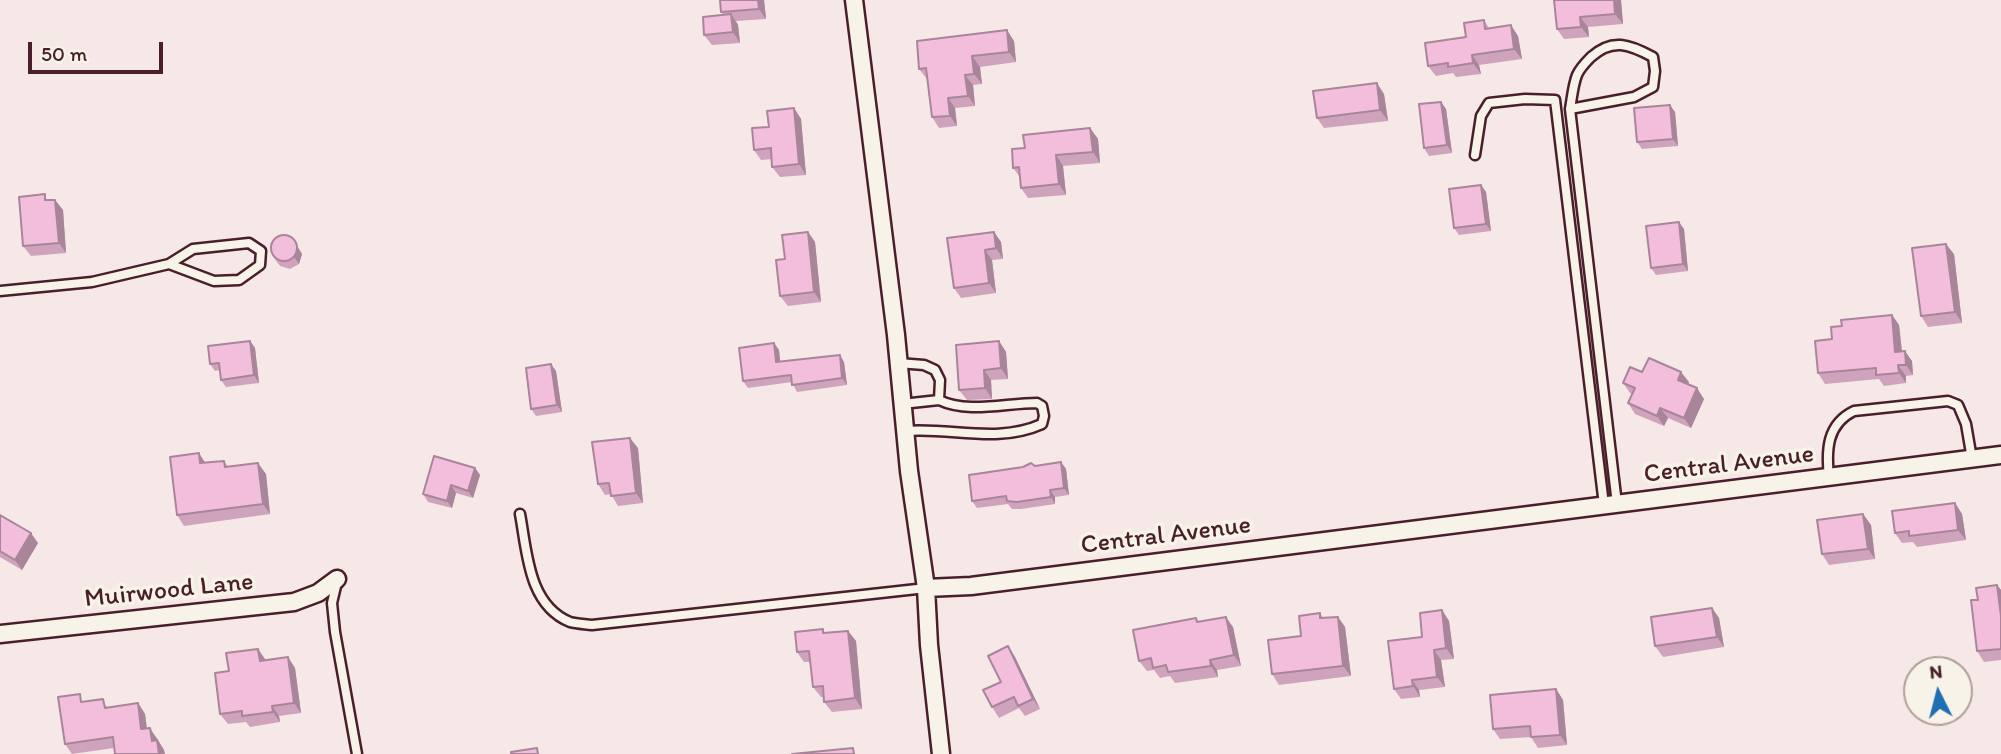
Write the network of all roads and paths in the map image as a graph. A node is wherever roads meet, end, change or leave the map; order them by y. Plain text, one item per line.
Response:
1 (854, 0) edge
2 (1570, 109) junction
3 (1475, 155) dead end
4 (169, 264) junction
5 (0, 291) edge
6 (898, 363) junction
7 (939, 400) junction
8 (902, 404) junction
9 (905, 431) junction
10 (2001, 455) edge
11 (1972, 458) junction
12 (1829, 477) junction
13 (1611, 505) junction
14 (520, 514) dead end
15 (337, 579) joint
16 (926, 588) junction
17 (0, 634) edge
18 (357, 754) edge
19 (941, 754) edge

1 - 6 street
2 - 2 lane
2 - 13 lane
3 - 13 lane
4 - 4 lane
4 - 5 lane
6 - 7 lane
6 - 8 street
7 - 8 lane
7 - 9 lane
8 - 9 street
9 - 16 street
10 - 11 street, Central Avenue
11 - 12 street, Central Avenue
11 - 12 lane
12 - 13 street, Central Avenue
13 - 16 street, Central Avenue
14 - 16 lane
15 - 17 street, Muirwood Lane
15 - 18 lane
16 - 19 street

